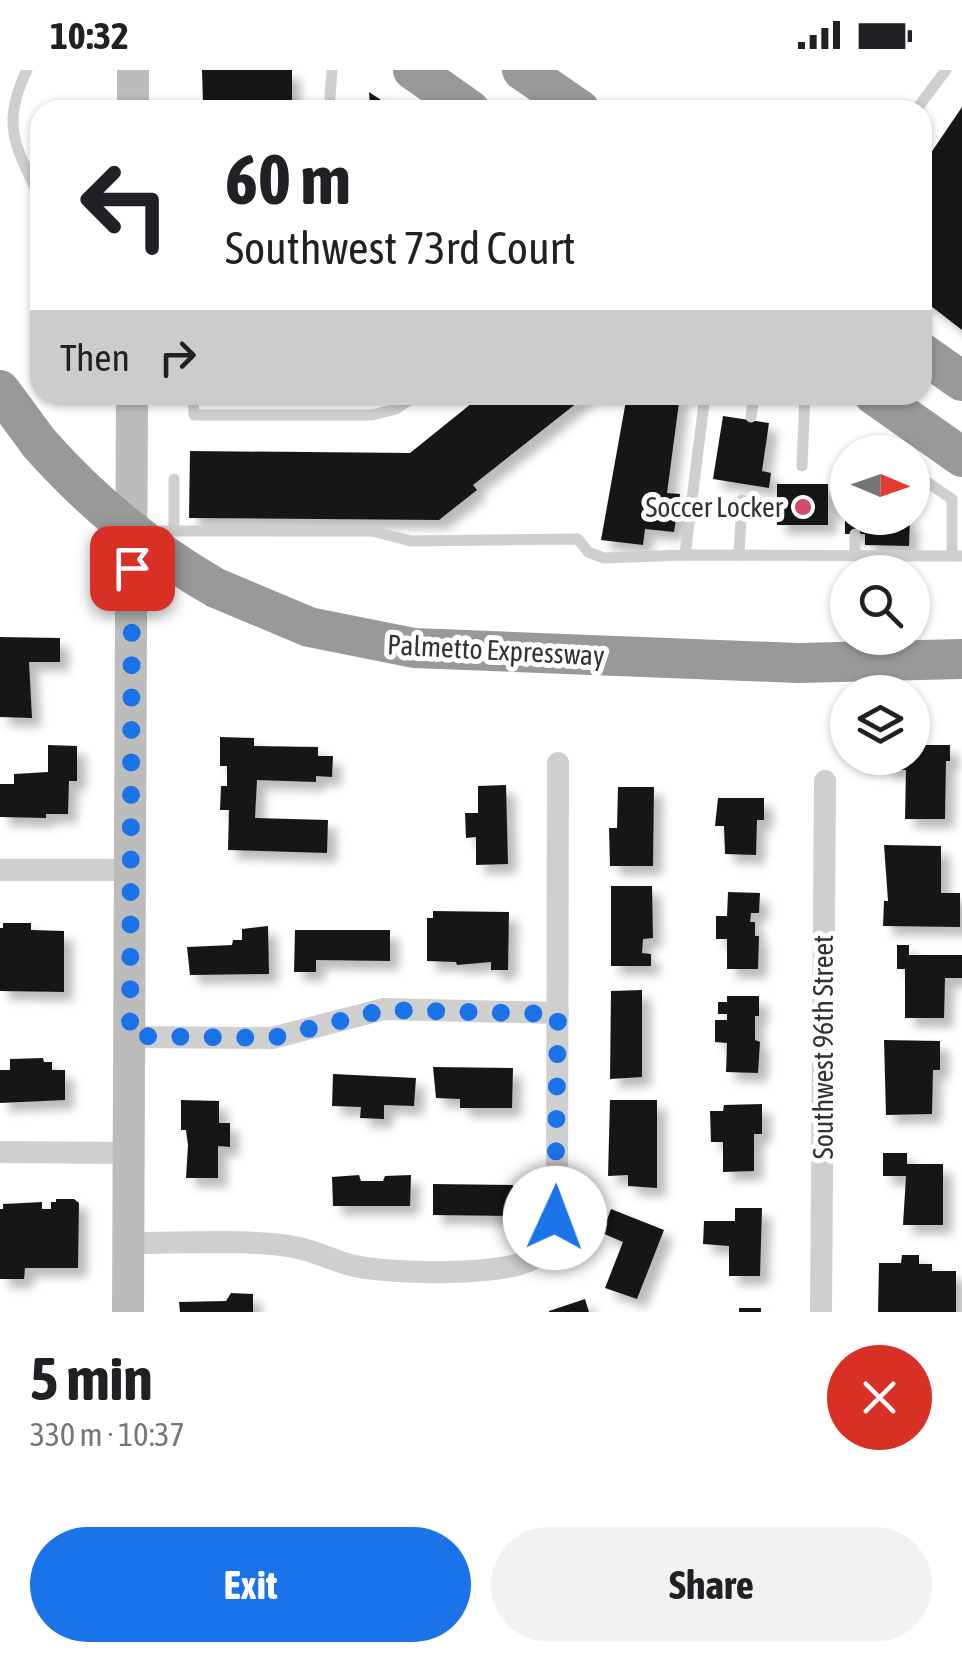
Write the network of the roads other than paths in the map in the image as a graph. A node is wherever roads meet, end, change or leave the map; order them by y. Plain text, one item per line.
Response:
1 (27, 70) edge
2 (132, 70) edge
3 (332, 70) edge
4 (413, 70) edge
5 (522, 70) edge
6 (946, 70) edge
7 (330, 97) dead end
8 (132, 100) edge
9 (456, 100) edge
10 (566, 100) edge
11 (924, 100) edge
12 (30, 177) edge
13 (932, 360) edge
14 (962, 381) edge
15 (0, 390) edge
16 (132, 405) edge
17 (194, 405) edge
18 (402, 405) edge
19 (704, 405) edge
20 (753, 405) edge
21 (805, 405) edge
22 (888, 405) edge
23 (751, 416) dead end
24 (962, 457) edge
25 (802, 466) dead end
26 (174, 479) dead end
27 (930, 485) edge
28 (742, 500) dead end
29 (132, 530) junction
30 (174, 531) junction
31 (686, 555) junction
32 (739, 555) junction
33 (830, 556) edge
34 (930, 556) edge
35 (957, 556) edge
36 (962, 659) edge
37 (558, 763) dead end
38 (826, 781) dead end
39 (0, 870) edge
40 (132, 870) junction
41 (558, 1014) junction
42 (130, 1036) junction
43 (0, 1152) edge
44 (129, 1152) junction
45 (128, 1244) junction
46 (128, 1312) edge
47 (821, 1312) edge

1 - 12 lane
2 - 8 street
3 - 7 lane
4 - 9 highway
5 - 10 highway
6 - 11 lane
13 - 14 highway
15 - 36 highway, Palmetto Expressway, bridge
16 - 29 street
17 - 18 lane
19 - 31 lane
20 - 23 lane
21 - 25 lane
22 - 24 highway
26 - 30 lane
27 - 35 lane
28 - 32 lane
29 - 30 lane
29 - 40 street
30 - 31 lane
31 - 32 lane
32 - 33 lane
34 - 35 lane
37 - 41 street
38 - 47 street, Southwest 96th Street
39 - 40 street
40 - 42 street
41 - 42 street
41 - 45 street
42 - 44 street
43 - 44 street
44 - 45 street
45 - 46 street

